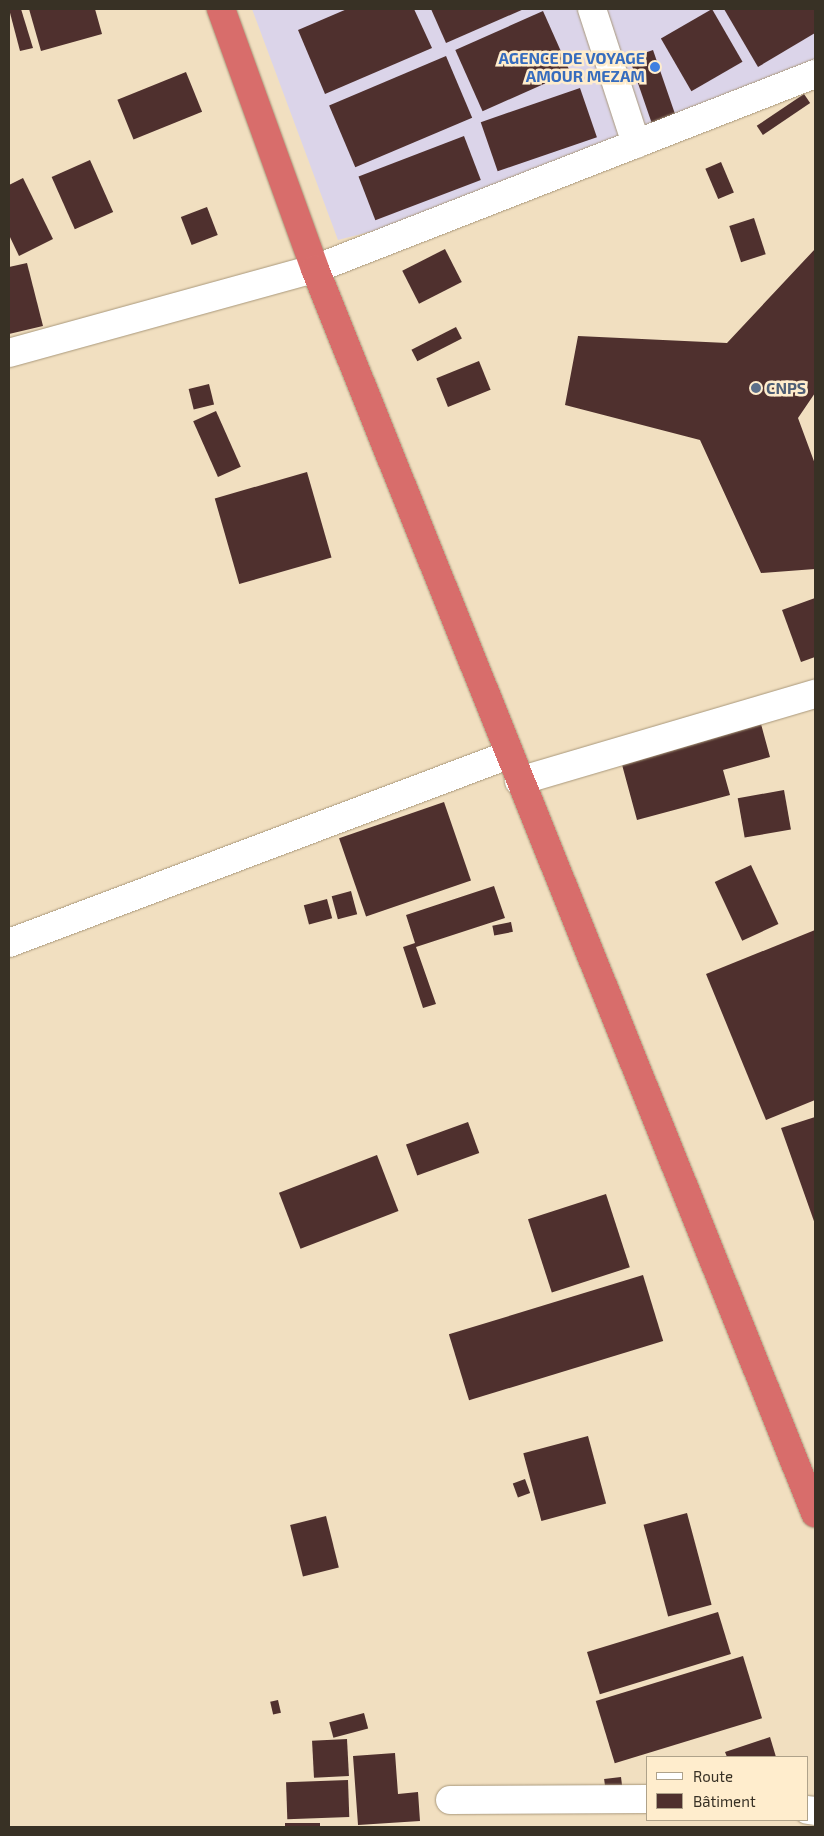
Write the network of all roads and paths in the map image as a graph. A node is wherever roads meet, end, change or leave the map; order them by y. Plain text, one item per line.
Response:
1 (221, 9) edge
2 (592, 9) edge
3 (815, 74) edge
4 (636, 144) junction
5 (315, 269) junction
6 (9, 353) edge
7 (815, 694) edge
8 (508, 755) junction
9 (519, 781) junction
10 (9, 943) edge
11 (808, 1474) edge
12 (815, 1513) edge
13 (646, 1799) edge
14 (450, 1800) dead end

1 - 5 highway
2 - 4 street
3 - 4 street
4 - 5 street
5 - 6 street
5 - 8 highway
7 - 9 street
8 - 9 highway
8 - 10 street
9 - 11 highway
11 - 12 highway
13 - 14 street

